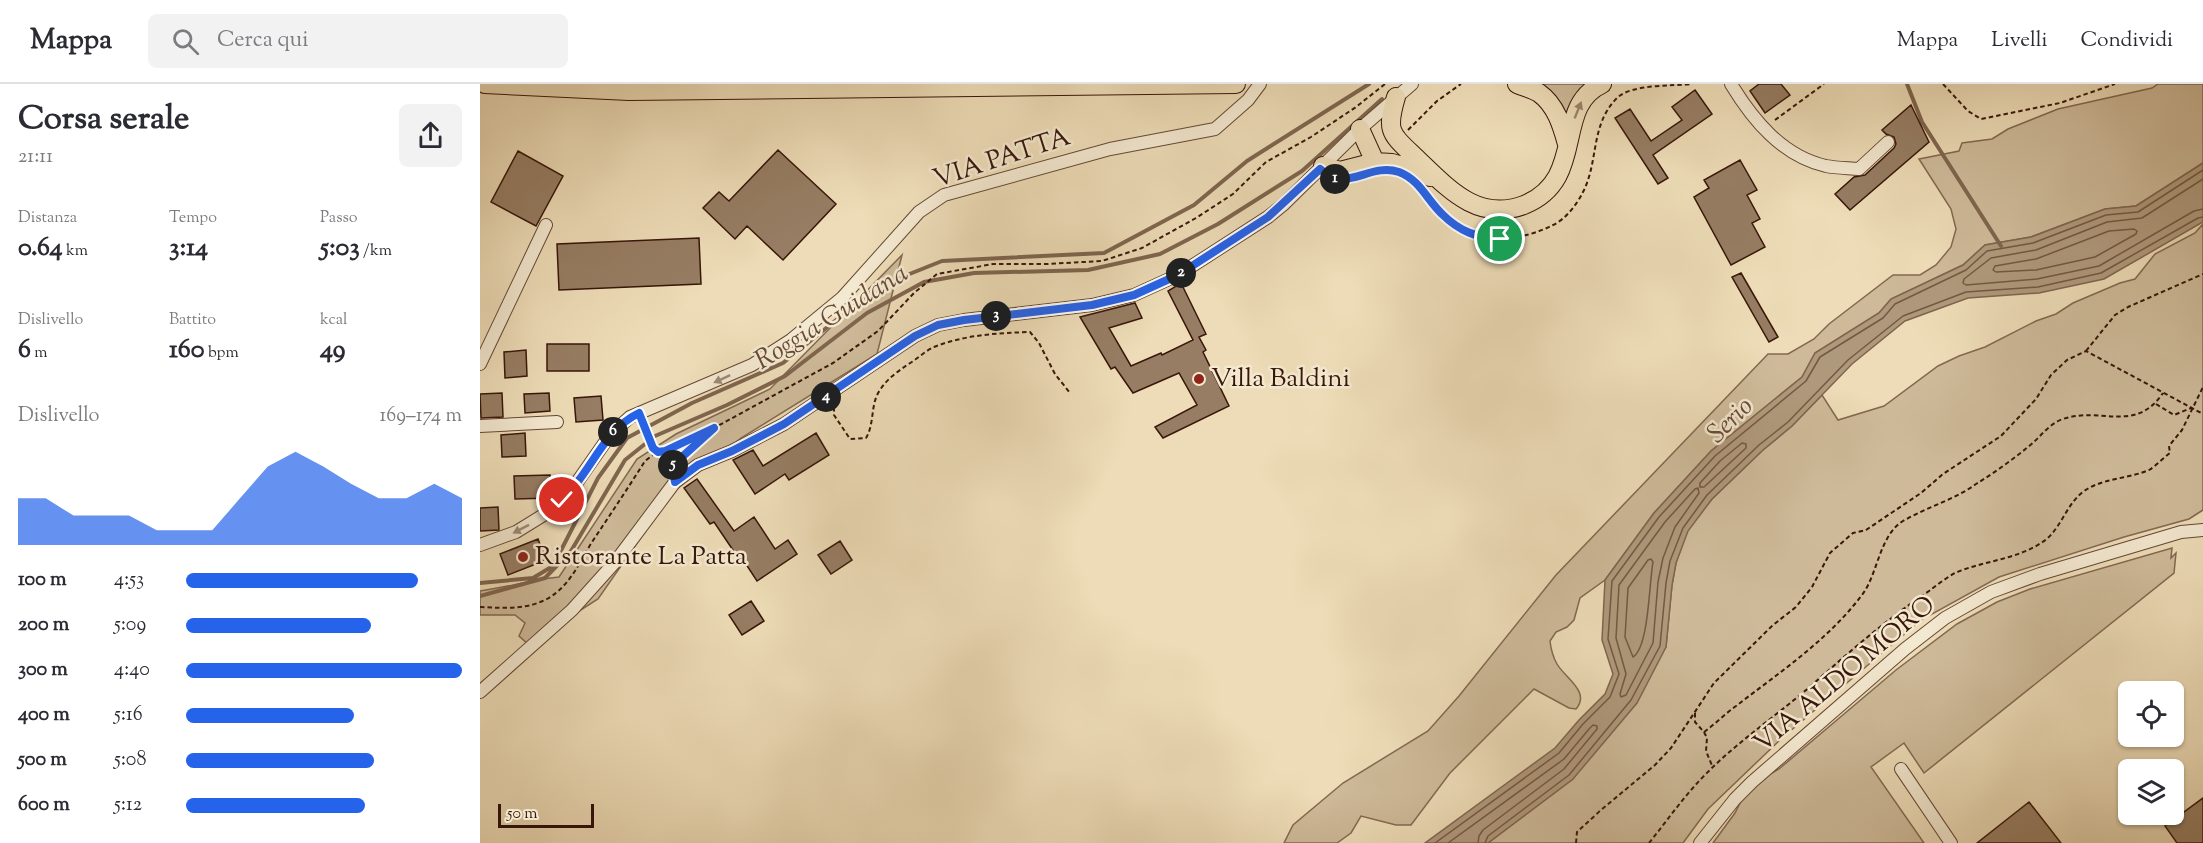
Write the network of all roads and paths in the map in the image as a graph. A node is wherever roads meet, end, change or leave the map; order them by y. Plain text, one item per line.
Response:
1 (484, 84) edge
2 (1236, 84) edge
3 (1260, 84) edge
4 (1412, 84) edge
5 (1461, 84) edge
6 (1517, 84) edge
7 (1602, 84) edge
8 (1692, 84) edge
9 (1731, 84) edge
10 (1824, 84) edge
11 (1943, 84) edge
12 (2115, 84) edge
13 (491, 85) edge
14 (1109, 85) edge
15 (1390, 91) edge
16 (1360, 129) junction
17 (1763, 129) junction
18 (1395, 138) junction
19 (1888, 142) dead end
20 (1568, 146) junction
21 (1375, 162) junction
22 (1323, 166) junction
23 (1445, 184) junction
24 (1423, 190) dead end
25 (546, 225) dead end
26 (2203, 274) edge
27 (2086, 351) junction
28 (480, 364) edge
29 (2203, 387) edge
30 (834, 392) junction
31 (1070, 393) dead end
32 (2163, 393) junction
33 (2156, 404) junction
34 (2191, 408) junction
35 (639, 413) junction
36 (2203, 414) edge
37 (556, 422) dead end
38 (480, 426) edge
39 (714, 428) junction
40 (658, 452) junction
41 (675, 482) junction
42 (2203, 521) edge
43 (2203, 530) edge
44 (2181, 532) junction
45 (480, 545) edge
46 (480, 607) edge
47 (480, 692) edge
48 (1695, 710) junction
49 (1704, 732) junction
50 (1713, 768) junction
51 (1901, 769) dead end
52 (1576, 843) edge
53 (1649, 843) edge
54 (1700, 843) edge
55 (1951, 843) edge

1 - 13 highway
2 - 14 highway
3 -> 35 street, VIA PATTA
4 - 15 street
5 - 18 path
6 - 20 highway
20 -> 7 highway
8 - 24 path
9 - 17 street
10 - 17 path
11 - 12 path
13 - 14 highway
15 - 16 street
15 - 18 highway
15 - 39 path
16 - 18 highway
16 - 21 highway
16 - 22 street
17 - 19 street
18 - 23 highway
20 - 23 highway
21 - 22 highway
21 - 23 highway
22 - 30 street
25 - 28 street
26 - 27 path
27 - 32 path
27 - 48 path
29 - 34 path
30 - 31 path
30 - 41 street
32 - 33 path
32 - 34 path
33 - 34 path
33 - 49 path
34 - 36 path
34 - 50 path
35 - 40 path
35 -> 45 street, VIA PATTA
37 - 38 street
39 - 40 path
39 - 41 path
40 - 46 path
41 - 47 street
42 - 44 street, VIA ALDO MORO
43 - 44 street, VIA ALDO MORO
44 - 54 street, VIA ALDO MORO
48 - 49 path
48 - 52 path
49 - 50 path
50 - 53 path
51 - 55 street

